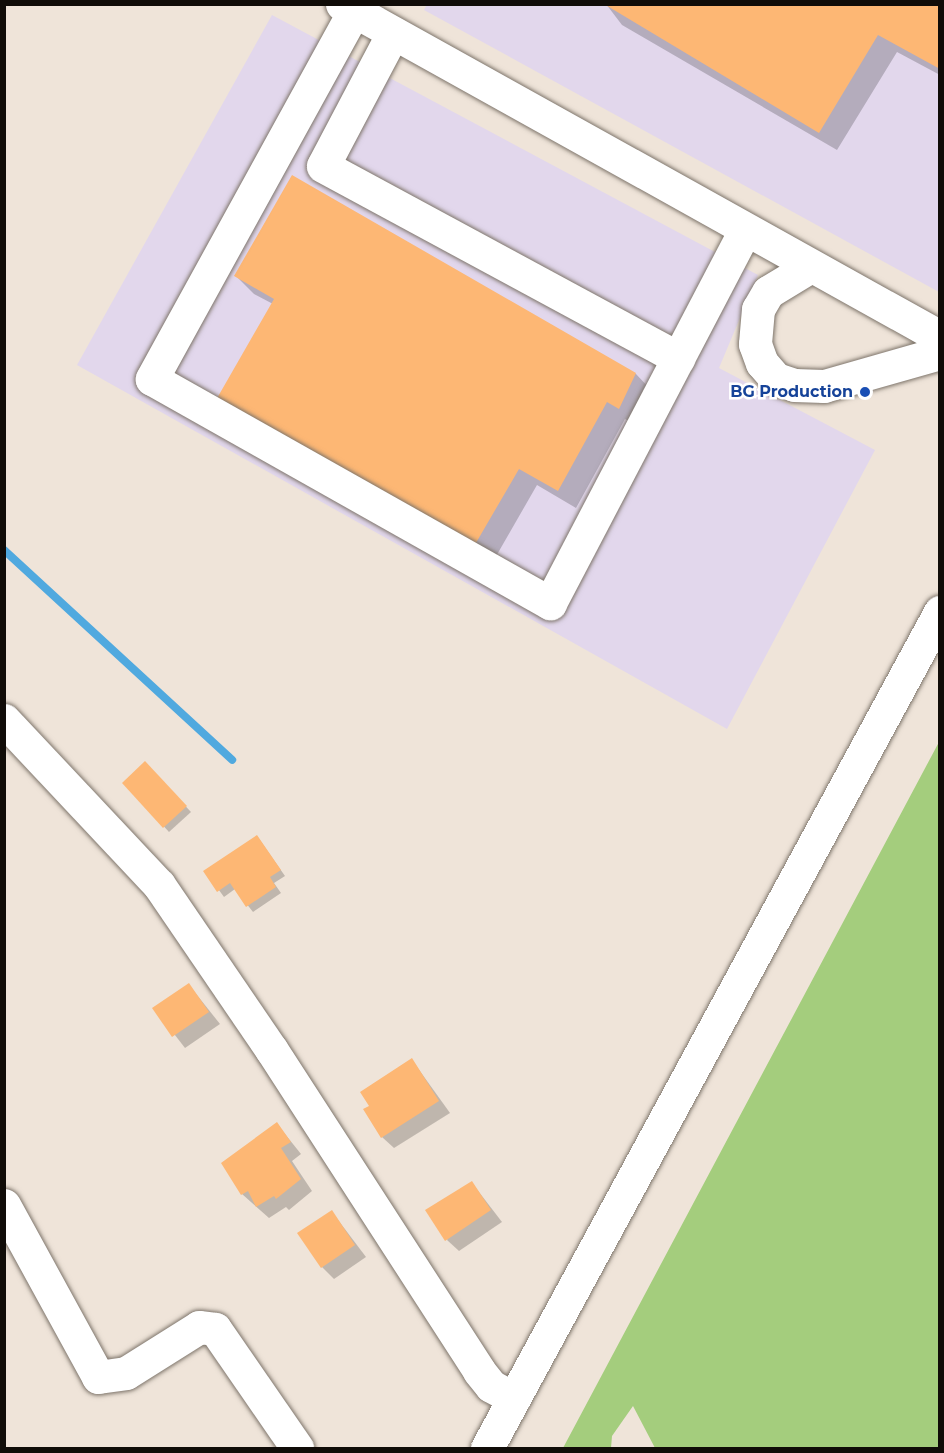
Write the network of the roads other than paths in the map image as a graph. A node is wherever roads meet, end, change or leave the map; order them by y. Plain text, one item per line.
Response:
1 (348, 8) edge
2 (393, 33) junction
3 (746, 230) junction
4 (811, 266) junction
5 (939, 337) edge
6 (939, 353) edge
7 (678, 358) junction
8 (939, 612) edge
9 (4, 720) edge
10 (4, 1205) edge
11 (514, 1398) junction
12 (297, 1449) edge
13 (487, 1449) edge

1 - 2 main road
1 - 7 main road
2 - 3 main road
2 - 7 main road
3 - 4 main road
3 - 7 main road
4 - 5 main road
4 - 6 main road
8 - 11 main road
9 - 11 main road
10 - 12 main road
11 - 13 main road

